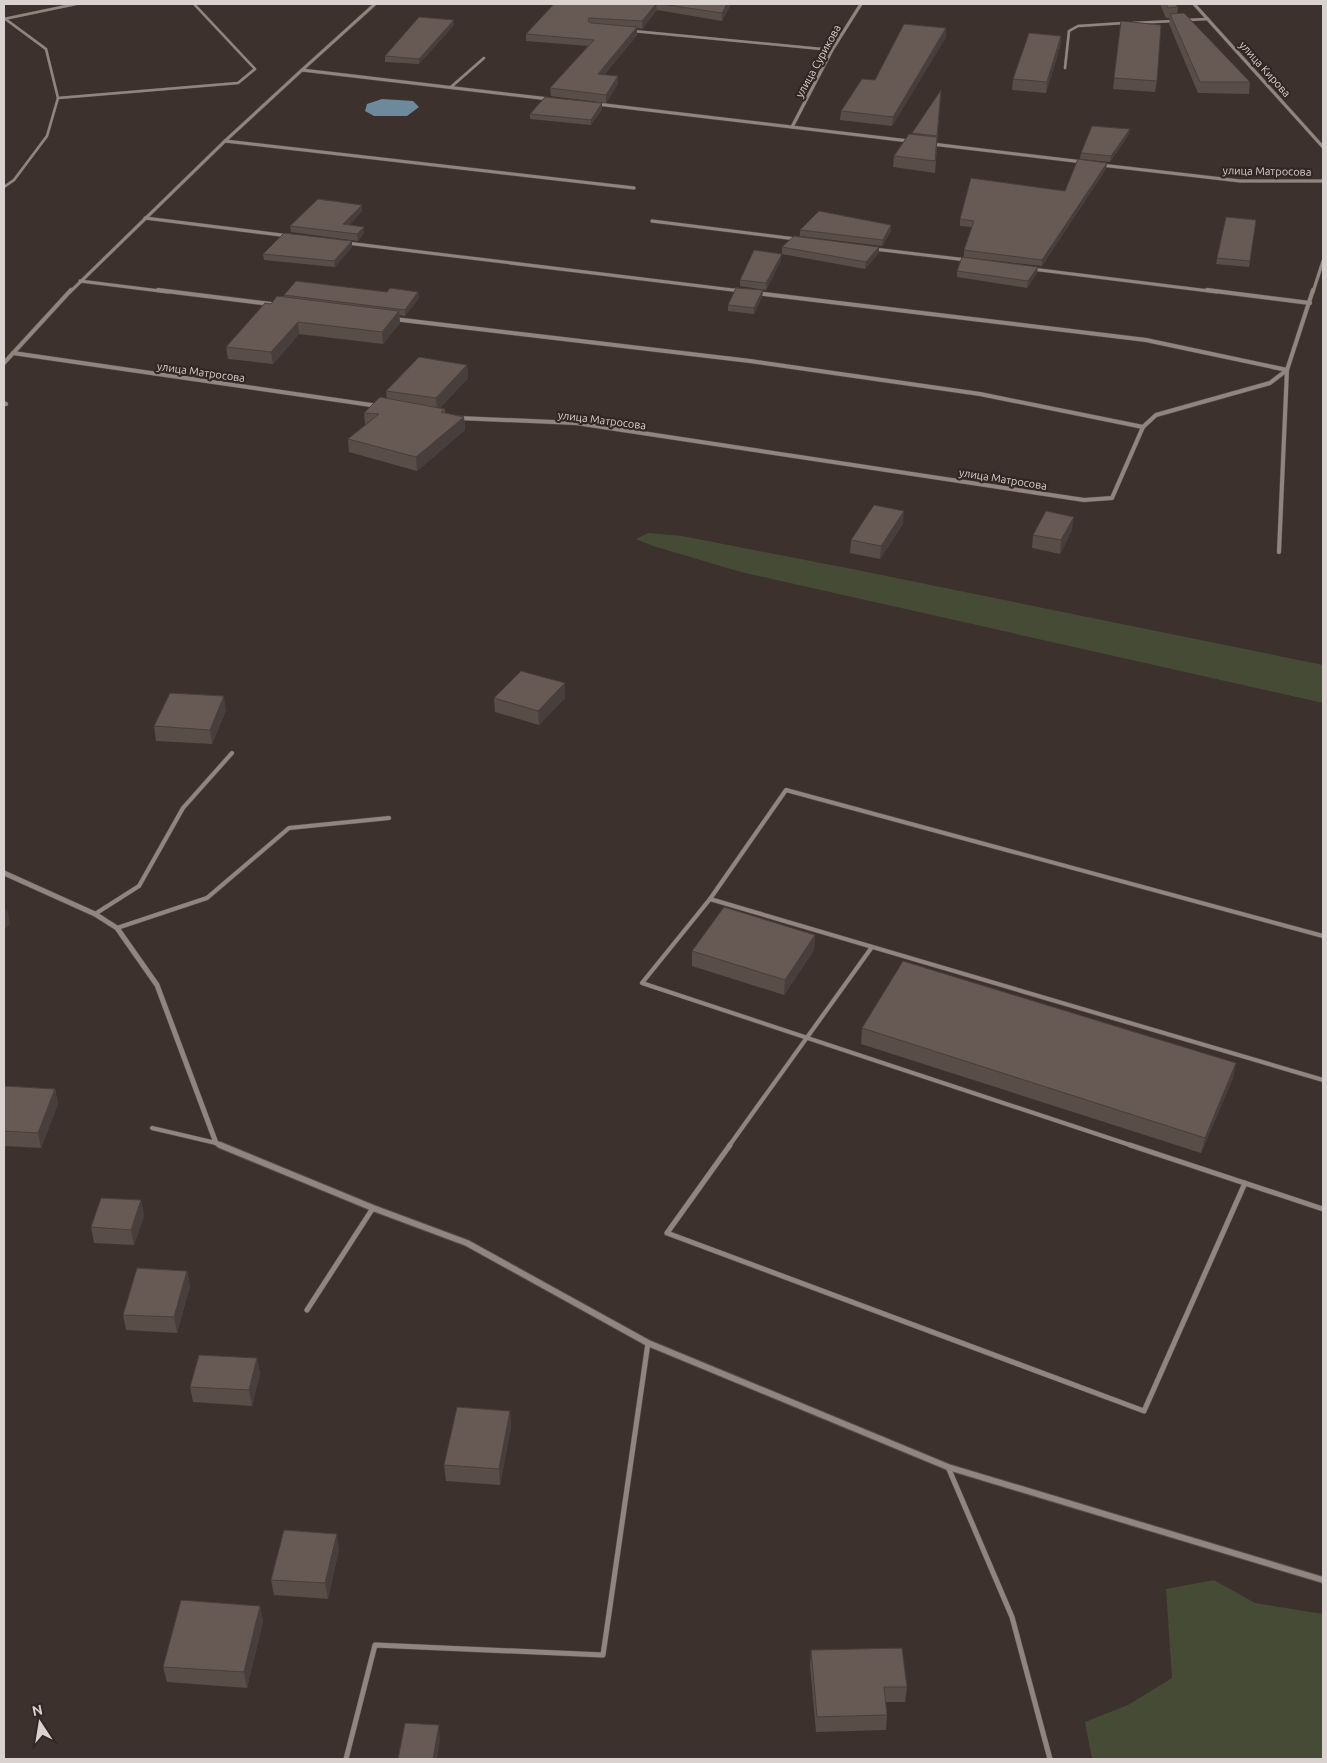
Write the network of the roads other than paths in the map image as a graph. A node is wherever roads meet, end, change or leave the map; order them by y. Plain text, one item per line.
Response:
1 (76, 4) edge
2 (194, 4) edge
3 (375, 4) edge
4 (861, 4) edge
5 (1194, 4) edge
6 (4, 19) edge
7 (1208, 19) junction
8 (629, 31) edge
9 (832, 50) junction
10 (484, 58) dead end
11 (1065, 68) dead end
12 (302, 70) junction
13 (451, 88) junction
14 (58, 98) junction
15 (558, 100) edge
16 (587, 103) edge
17 (792, 127) junction
18 (225, 141) junction
19 (919, 142) edge
20 (928, 144) edge
21 (1323, 146) edge
22 (1084, 162) edge
23 (1094, 164) edge
24 (1323, 181) edge
25 (4, 187) edge
26 (634, 188) dead end
27 (145, 218) junction
28 (652, 221) dead end
29 (293, 236) edge
30 (799, 240) edge
31 (343, 242) edge
32 (868, 248) edge
33 (1323, 261) edge
34 (976, 262) edge
35 (1025, 268) edge
36 (80, 281) junction
37 (1310, 303) junction
38 (277, 305) edge
39 (385, 318) edge
40 (13, 354) junction
41 (4, 363) edge
42 (1287, 370) junction
43 (385, 407) edge
44 (453, 417) edge
45 (1143, 427) junction
46 (1279, 552) dead end
47 (232, 753) dead end
48 (388, 818) dead end
49 (4, 873) edge
50 (710, 899) junction
51 (95, 914) junction
52 (117, 928) junction
53 (1323, 936) edge
54 (872, 947) junction
55 (807, 1038) junction
56 (1323, 1080) edge
57 (152, 1128) dead end
58 (216, 1143) junction
59 (1245, 1183) junction
60 (373, 1208) junction
61 (1323, 1209) edge
62 (307, 1310) dead end
63 (648, 1343) junction
64 (948, 1467) junction
65 (1323, 1580) edge
66 (346, 1759) edge
67 (1050, 1759) edge

1 - 6 lane
2 - 14 lane
3 - 12 street
4 - 9 street, улица Сурикова
5 - 7 street, улица Кирова
6 - 14 lane
7 - 11 lane
7 - 21 street, улица Кирова
8 - 9 lane
9 - 17 street, улица Сурикова
10 - 13 lane
12 - 13 street
12 - 18 street
13 - 15 street
14 - 25 lane
16 - 17 street
17 - 19 street
18 - 26 street
18 - 27 street
20 - 22 street
23 - 24 street, улица Матросова
27 - 29 street
27 - 36 street
28 - 30 street
31 - 42 street
32 - 34 street
33 - 37 street
35 - 37 street
36 - 38 street
36 - 40 street
37 - 42 street
39 - 45 street
40 - 41 street
40 - 43 street, улица Матросова
42 - 45 street
42 - 46 street
44 - 45 street, улица Матросова
47 - 51 lane
48 - 52 lane
49 - 51 street
50 - 53 lane
50 - 54 lane
50 - 55 lane
51 - 52 street
52 - 58 street
54 - 55 lane
54 - 56 lane
55 - 59 lane
55 - 59 lane
57 - 58 lane
58 - 60 street
59 - 61 lane
60 - 62 lane
60 - 63 street
63 - 64 street
63 - 66 lane
64 - 65 street
64 - 67 lane

